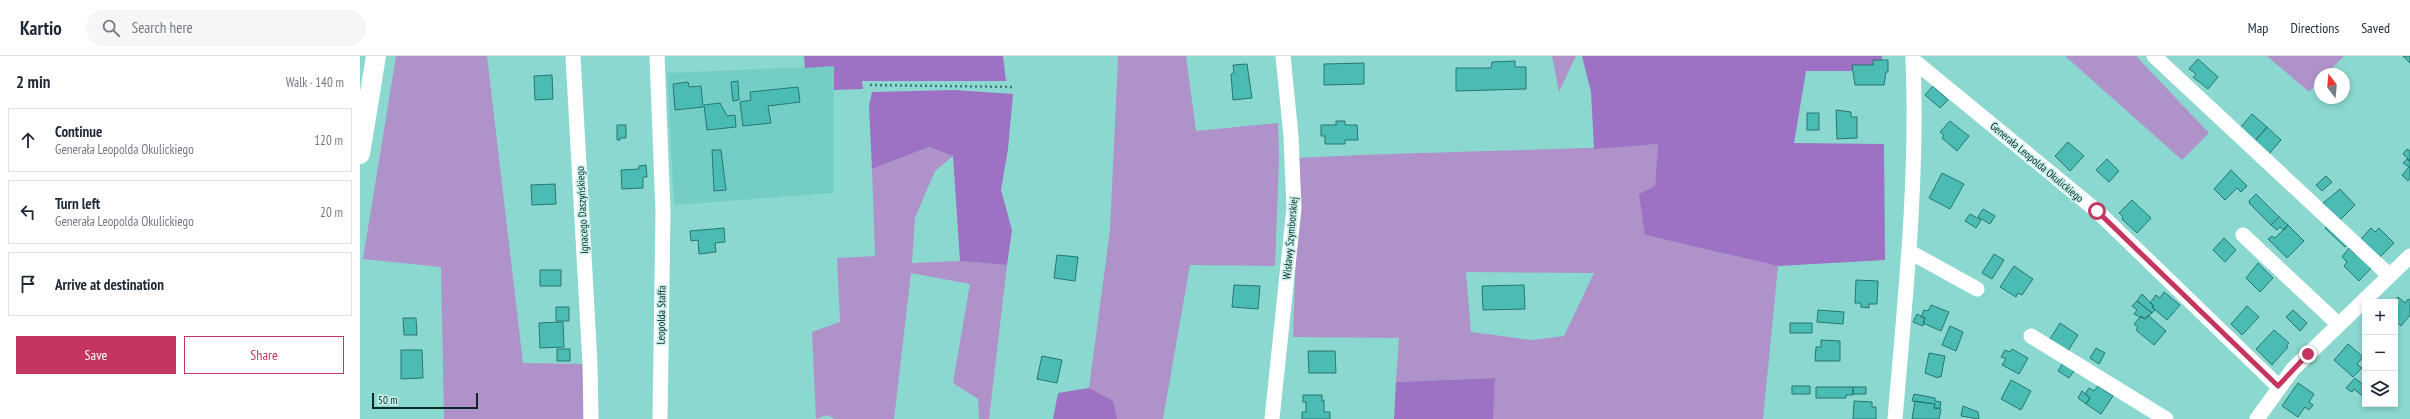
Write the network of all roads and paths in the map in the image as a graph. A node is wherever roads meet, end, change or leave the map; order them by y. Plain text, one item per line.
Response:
1 (376, 56) edge
2 (573, 56) edge
3 (657, 56) edge
4 (1283, 56) edge
5 (2154, 56) edge
6 (1913, 58) edge
7 (870, 86) dead end
8 (1015, 87) dead end
9 (362, 133) edge
10 (360, 154) edge
11 (2243, 235) dead end
12 (1910, 252) junction
13 (2410, 256) edge
14 (2389, 276) junction
15 (1977, 289) dead end
16 (2338, 324) junction
17 (2031, 336) dead end
18 (2278, 386) junction
19 (591, 419) edge
20 (660, 419) edge
21 (1272, 419) edge
22 (1895, 419) edge
23 (2166, 419) edge
24 (2257, 419) edge

1 - 9 main road
2 - 19 street, Ignacego Daszyńskiego
3 - 20 street, Leopolda Staffa
4 - 21 street, Wisławy Szymborskiej
5 - 14 street
6 - 12 street, Generała Leopolda Okulickiego
6 - 18 street, Generała Leopolda Okulickiego
7 - 8 path
9 - 10 main road
11 - 16 street
12 - 15 street
12 - 22 street, Generała Leopolda Okulickiego
13 - 14 street
14 - 16 street
16 - 18 street
17 - 23 street
18 - 24 street

